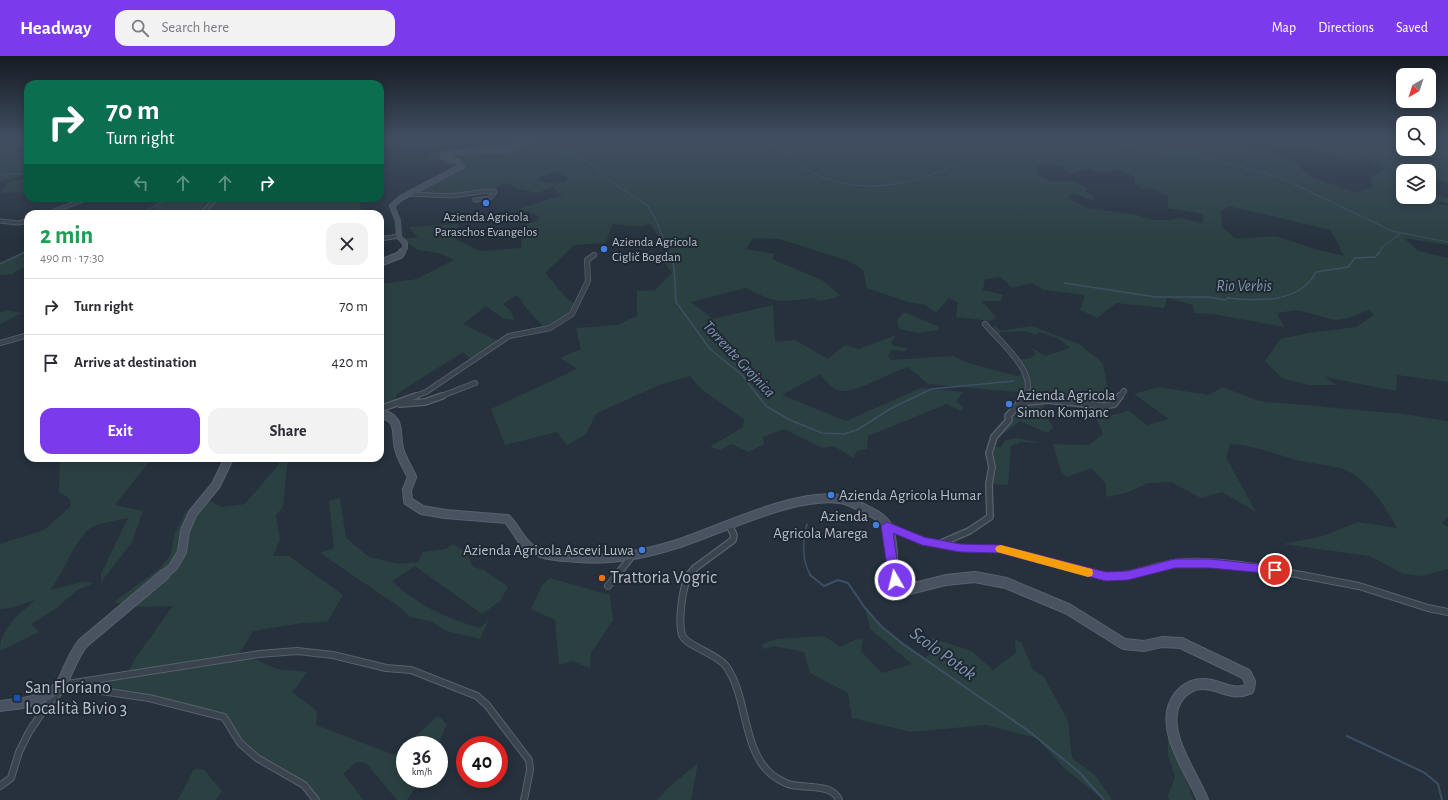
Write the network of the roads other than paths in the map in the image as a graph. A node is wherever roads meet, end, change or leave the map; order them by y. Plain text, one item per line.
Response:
1 (447, 174) edge
2 (408, 194) junction
3 (475, 200) dead end
4 (78, 202) edge
5 (213, 202) edge
6 (57, 210) edge
7 (205, 210) edge
8 (0, 221) edge
9 (24, 221) edge
10 (399, 236) junction
11 (384, 238) edge
12 (594, 255) dead end
13 (384, 261) edge
14 (985, 324) dead end
15 (24, 336) edge
16 (0, 343) edge
17 (475, 383) dead end
18 (1124, 391) dead end
19 (1019, 403) junction
20 (395, 404) junction
21 (384, 408) edge
22 (384, 415) edge
23 (227, 462) edge
24 (729, 525) junction
25 (887, 526) junction
26 (939, 544) junction
27 (632, 556) junction
28 (608, 586) dead end
29 (1448, 612) edge
30 (63, 685) junction
31 (0, 706) edge
32 (0, 786) edge
33 (316, 800) edge
34 (524, 800) edge
35 (839, 800) edge
36 (1202, 800) edge

1 - 2 street
2 - 3 street
2 - 10 street
4 - 6 street
5 - 7 street
8 - 9 street
10 - 11 street
10 - 13 street
12 - 20 street
14 - 19 street
15 - 16 street
17 - 20 street
18 - 19 street
19 - 26 street
20 - 21 street
22 - 27 street
23 - 30 street
24 - 25 street
24 - 27 street
24 - 35 street
25 - 26 street
25 - 36 street
26 - 29 street
27 - 28 street
30 - 31 street
30 - 32 street
30 - 33 street
30 - 34 street

